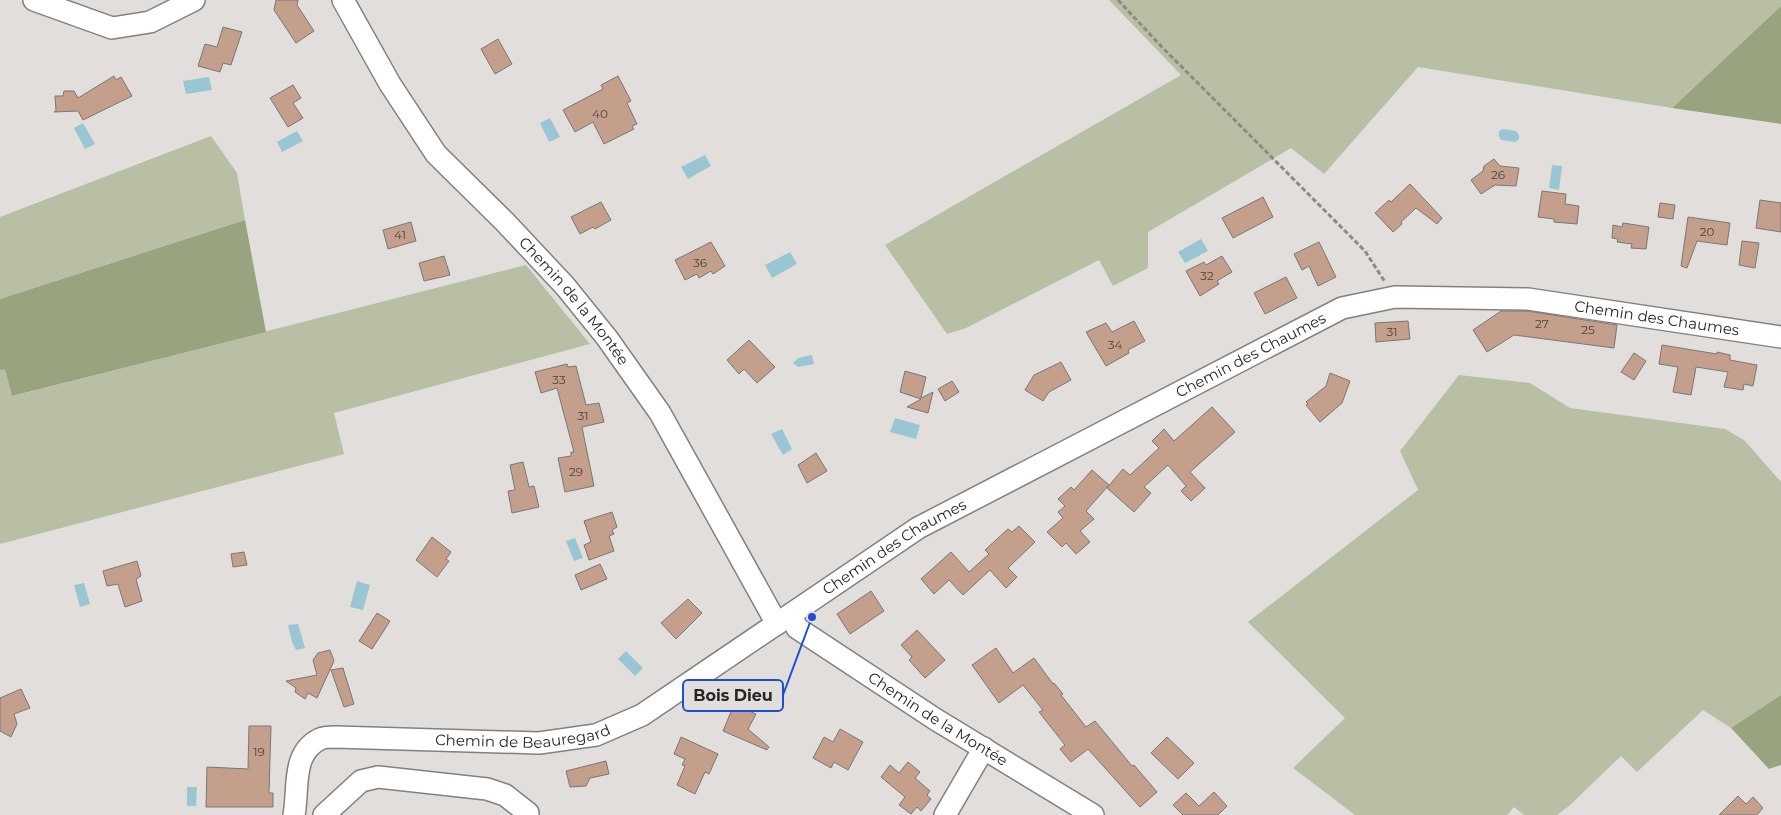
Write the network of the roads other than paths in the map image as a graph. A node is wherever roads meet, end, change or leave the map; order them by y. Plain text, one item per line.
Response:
1 (34, 0) edge
2 (194, 0) edge
3 (343, 0) edge
4 (1781, 337) edge
5 (784, 620) junction
6 (984, 748) junction
7 (528, 814) dead end
8 (296, 815) edge
9 (324, 815) edge
10 (945, 815) edge
11 (1093, 815) edge

1 - 2 street
3 - 5 street, Chemin de la Montée
4 - 5 street, Chemin des Chaumes
5 - 6 street, Chemin de la Montée
5 - 8 street, Chemin de Beauregard
6 - 10 street
6 - 11 street, Chemin de la Montée
7 - 9 street

